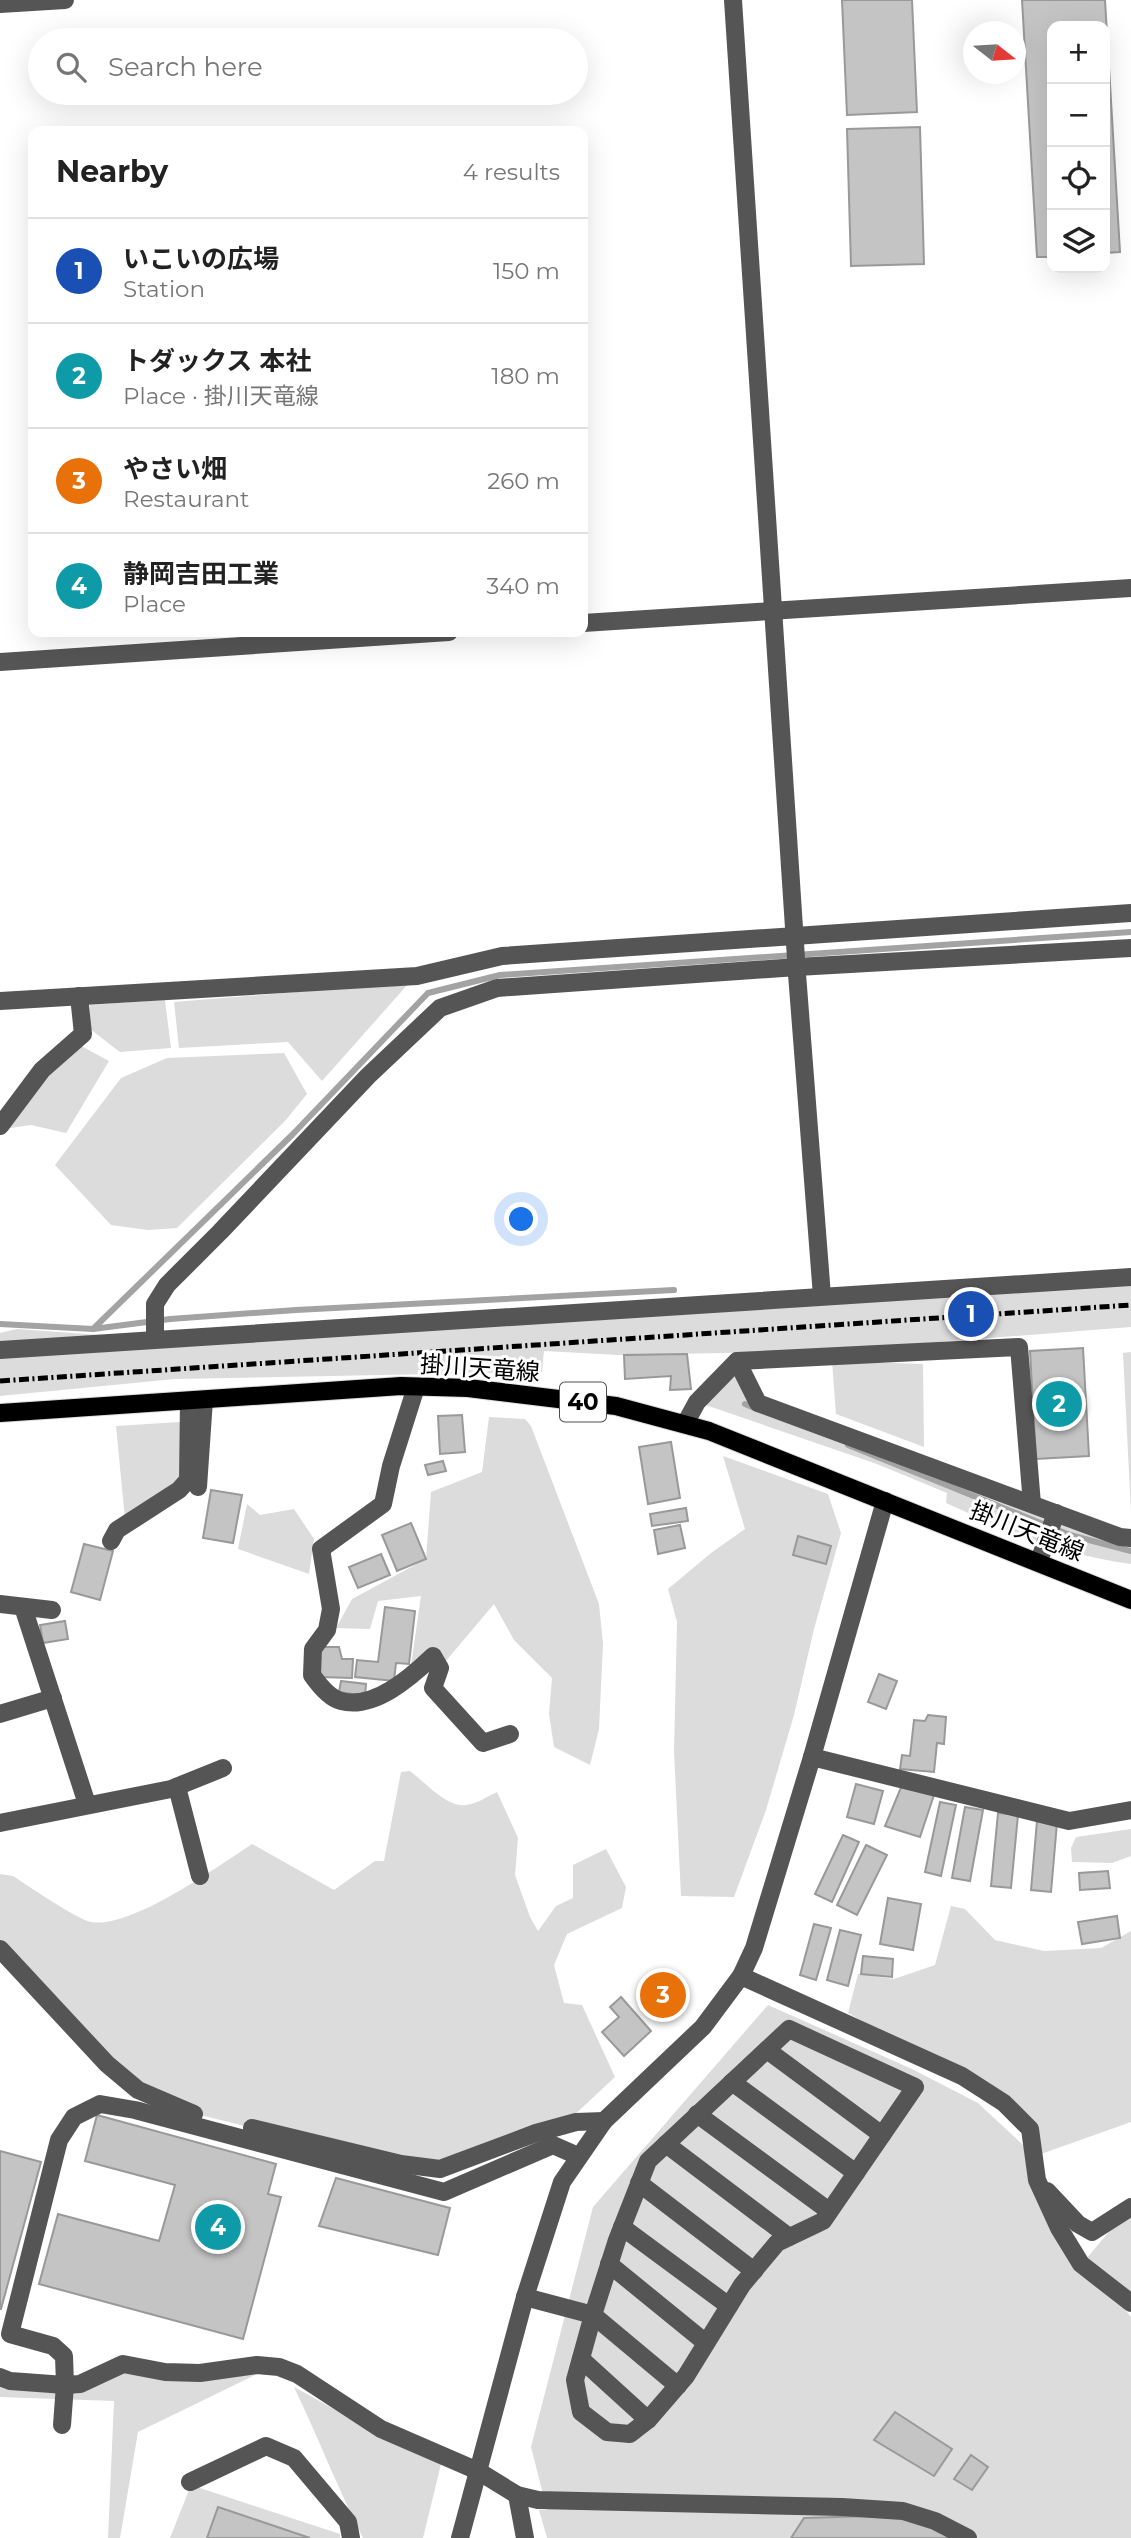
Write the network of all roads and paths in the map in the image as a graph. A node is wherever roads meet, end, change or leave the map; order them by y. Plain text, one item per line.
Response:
1 (65, 0) edge
2 (733, 0) edge
3 (0, 4) edge
4 (1131, 588) edge
5 (773, 610) junction
6 (588, 623) edge
7 (374, 637) edge
8 (0, 662) edge
9 (1131, 913) edge
10 (794, 940) junction
11 (1131, 948) edge
12 (797, 970) junction
13 (79, 996) junction
14 (0, 1001) edge
15 (0, 1126) edge
16 (1131, 1276) edge
17 (822, 1296) junction
18 (155, 1334) junction
19 (0, 1350) edge
20 (737, 1361) junction
21 (416, 1387) junction
22 (197, 1400) junction
23 (0, 1413) edge
24 (685, 1424) junction
25 (198, 1487) dead end
26 (885, 1501) junction
27 (1032, 1504) junction
28 (1055, 1515) junction
29 (1131, 1538) edge
30 (111, 1541) dead end
31 (1041, 1553) junction
32 (1131, 1600) edge
33 (0, 1604) edge
34 (23, 1607) junction
35 (52, 1610) dead end
36 (53, 1698) junction
37 (0, 1714) edge
38 (510, 1734) dead end
39 (812, 1757) junction
40 (223, 1768) dead end
41 (177, 1787) junction
42 (87, 1804) junction
43 (1131, 1810) edge
44 (0, 1823) edge
45 (200, 1876) dead end
46 (0, 1949) edge
47 (741, 1976) junction
48 (767, 2050) junction
49 (732, 2082) junction
50 (697, 2114) junction
51 (604, 2121) junction
52 (882, 2135) junction
53 (666, 2144) junction
54 (578, 2156) junction
55 (856, 2173) junction
56 (1037, 2180) junction
57 (639, 2183) junction
58 (1131, 2207) edge
59 (830, 2211) junction
60 (622, 2227) junction
61 (789, 2237) junction
62 (609, 2264) junction
63 (754, 2271) junction
64 (525, 2297) junction
65 (1131, 2303) edge
66 (729, 2306) junction
67 (593, 2315) junction
68 (706, 2343) junction
69 (581, 2359) junction
70 (0, 2377) edge
71 (65, 2385) junction
72 (677, 2386) junction
73 (648, 2420) junction
74 (62, 2425) dead end
75 (478, 2471) junction
76 (190, 2482) dead end
77 (517, 2495) junction
78 (351, 2538) edge
79 (460, 2538) edge
80 (525, 2538) edge
81 (968, 2538) edge

1 - 3 street
2 - 5 street
4 - 5 street
5 - 6 street
5 - 10 street
7 - 8 street
9 - 10 street
10 - 12 street, bridge
10 - 13 street
11 - 12 street
12 - 17 street
12 - 18 street
13 - 14 street
13 - 15 street
16 - 17 street
17 - 18 street
18 - 19 street
20 - 24 street
20 - 27 street
20 - 27 street
21 - 22 main road, 掛川天竜線 / 40
21 - 24 main road, 掛川天竜線 / 40
21 - 38 street
22 - 23 main road, 掛川天竜線 / 40
22 - 25 street
22 - 30 street
24 - 26 main road, 掛川天竜線 / 40
26 - 31 main road, 掛川天竜線 / 40
26 - 39 street
27 - 28 street
28 - 29 street
28 - 31 street
31 - 32 main road, 掛川天竜線 / 40
33 - 34 street
34 - 35 street
34 - 36 street
36 - 37 street
36 - 42 street
39 - 43 street
39 - 47 street
40 - 41 street
41 - 42 street
41 - 45 street
42 - 44 street
46 - 51 street
47 - 51 street
47 - 56 street
48 - 49 street
48 - 52 street
48 - 52 street
49 - 50 street
49 - 55 street
50 - 53 street
50 - 59 street
51 - 54 street
52 - 55 street
53 - 57 street
53 - 61 street
54 - 64 street
54 - 71 street
55 - 59 street
56 - 58 street
56 - 65 street
57 - 60 street
57 - 63 street
59 - 61 street
60 - 62 street
60 - 66 street
61 - 63 street
62 - 67 street
62 - 68 street
63 - 66 street
64 - 67 street
64 - 75 street
66 - 68 street
67 - 69 street
67 - 72 street
68 - 72 street
69 - 73 street
69 - 73 street
70 - 71 street
71 - 74 street
71 - 75 street
72 - 73 street
75 - 77 street
75 - 79 street
76 - 78 street
77 - 80 street
77 - 81 street

